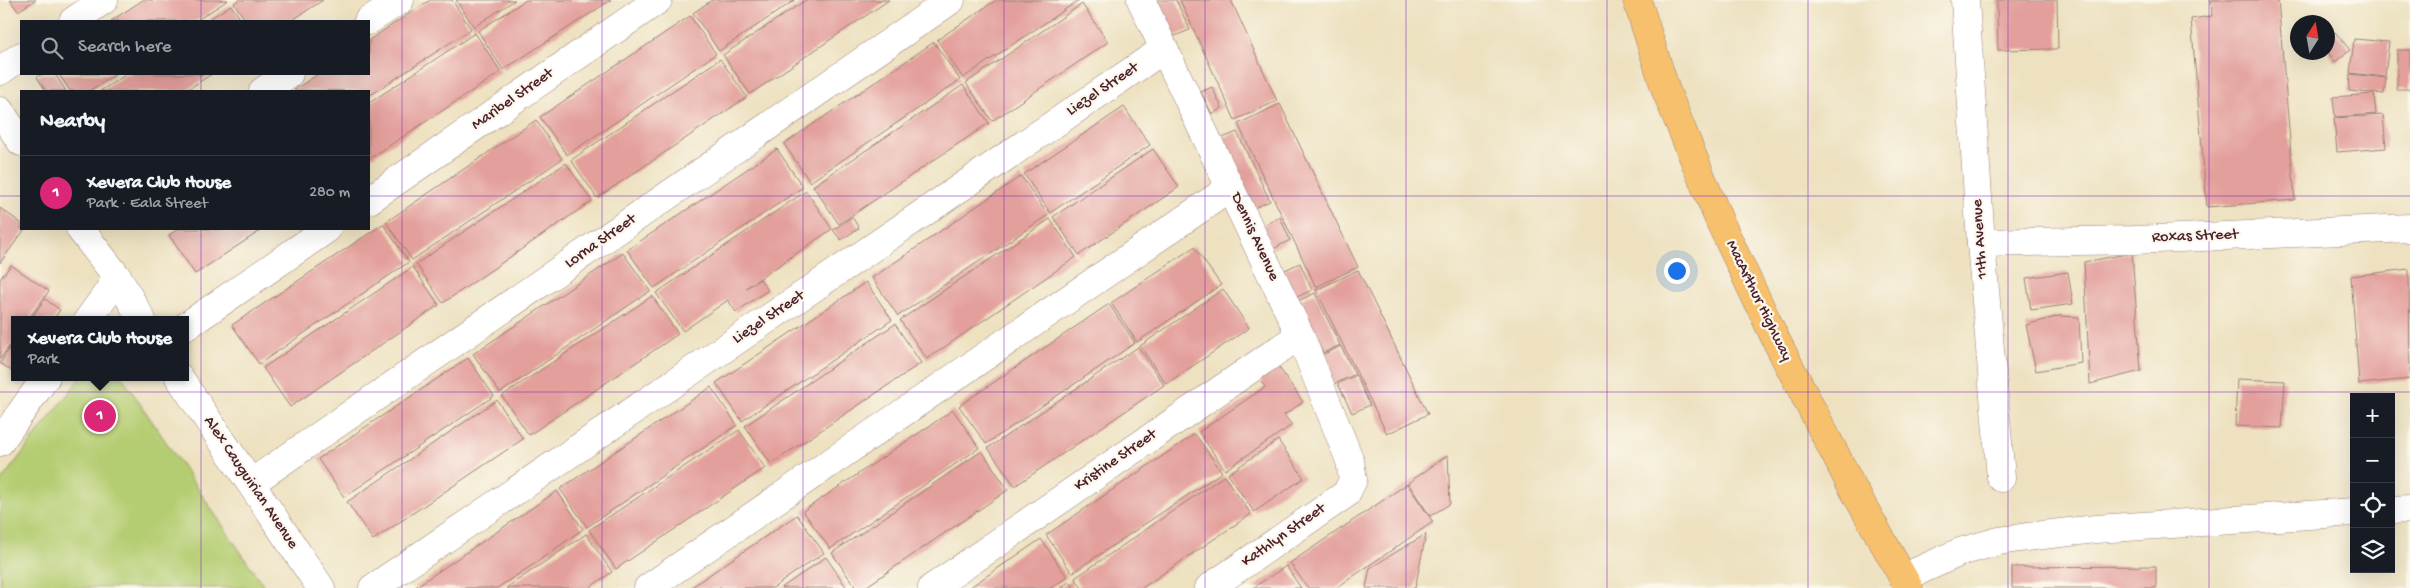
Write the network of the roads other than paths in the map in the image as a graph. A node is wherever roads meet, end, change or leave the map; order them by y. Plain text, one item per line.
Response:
1 (104, 0) edge
2 (400, 0) edge
3 (658, 0) edge
4 (952, 0) edge
5 (1141, 0) edge
6 (1637, 0) edge
7 (1965, 0) edge
8 (74, 20) edge
9 (370, 20) edge
10 (1164, 49) junction
11 (20, 57) edge
12 (0, 71) edge
13 (287, 75) edge
14 (265, 90) edge
15 (1230, 188) junction
16 (370, 199) edge
17 (2410, 228) edge
18 (81, 230) edge
19 (326, 230) edge
20 (1981, 243) junction
21 (118, 278) junction
22 (91, 316) edge
23 (140, 316) edge
24 (189, 324) edge
25 (1300, 335) junction
26 (43, 381) edge
27 (182, 381) edge
28 (0, 442) edge
29 (2001, 478) dead end
30 (1353, 480) joint
31 (251, 483) junction
32 (2410, 509) edge
33 (2395, 510) edge
34 (2350, 512) edge
35 (1906, 583) edge
36 (321, 588) edge
37 (373, 588) edge
38 (648, 588) edge
39 (932, 588) edge
40 (1210, 588) edge

1 - 8 street
2 - 9 street
3 - 16 street, Maribel Street
4 - 31 street, Lorna Street
5 - 10 street, Dennis Avenue
6 - 35 highway, MacArthur Highway
7 - 20 street, 11th Avenue
10 - 15 street, Dennis Avenue
10 - 37 street, Liezel Street
11 - 12 street
13 - 14 street
15 - 25 street, Dennis Avenue
15 - 38 street
17 - 20 street, Roxas Street
18 - 21 street
19 - 24 street
20 - 29 street, 11th Avenue
21 - 22 street
21 - 23 street
25 - 30 street, Dennis Avenue
25 - 39 street, Kristine Street
26 - 28 street
27 - 31 street, Alex Cauguirian Avenue
30 - 40 street, Kathlyn Street
31 - 36 street, Alex Cauguirian Avenue
32 - 33 street
34 - 35 street

